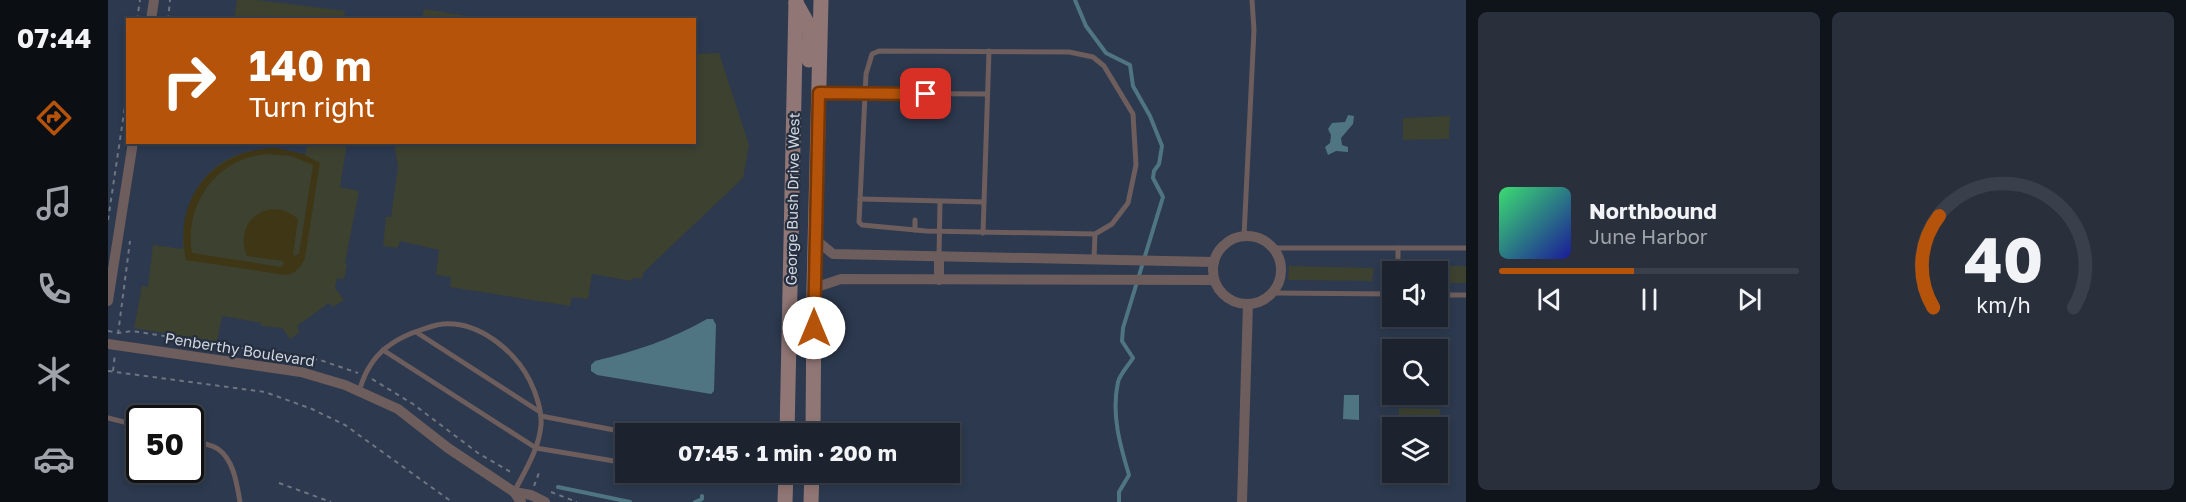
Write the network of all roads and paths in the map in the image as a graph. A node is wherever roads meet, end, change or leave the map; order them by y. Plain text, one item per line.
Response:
1 (140, 0) edge
2 (154, 0) edge
3 (170, 0) edge
4 (821, 0) edge
5 (1252, 0) edge
6 (796, 2) edge
7 (137, 18) edge
8 (151, 18) edge
9 (168, 18) edge
10 (989, 51) junction
11 (819, 93) junction
12 (865, 94) junction
13 (987, 94) junction
14 (126, 99) edge
15 (133, 144) edge
16 (860, 199) junction
17 (880, 200) junction
18 (897, 200) junction
19 (916, 201) junction
20 (940, 202) junction
21 (984, 202) junction
22 (880, 207) dead end
23 (897, 208) dead end
24 (916, 209) dead end
25 (108, 220) edge
26 (897, 220) dead end
27 (915, 220) dead end
28 (897, 228) junction
29 (915, 230) junction
30 (939, 231) junction
31 (983, 232) junction
32 (1095, 234) junction
33 (1244, 236) junction
34 (130, 237) dead end
35 (815, 239) junction
36 (1274, 248) junction
37 (1398, 248) junction
38 (1466, 248) edge
39 (939, 256) junction
40 (1094, 259) junction
41 (1398, 261) edge
42 (1214, 262) junction
43 (939, 279) junction
44 (1214, 280) junction
45 (814, 288) junction
46 (1273, 293) junction
47 (1382, 294) edge
48 (1448, 295) edge
49 (1466, 295) edge
50 (108, 301) edge
51 (1248, 304) junction
52 (108, 332) edge
53 (416, 332) junction
54 (118, 333) junction
55 (108, 344) edge
56 (383, 350) junction
57 (108, 371) edge
58 (364, 376) junction
59 (359, 391) junction
60 (540, 414) junction
61 (108, 418) edge
62 (126, 422) edge
63 (787, 423) edge
64 (813, 423) edge
65 (615, 430) edge
66 (204, 444) edge
67 (536, 448) junction
68 (615, 461) edge
69 (540, 470) dead end
70 (508, 471) dead end
71 (279, 483) dead end
72 (530, 483) dead end
73 (786, 483) edge
74 (812, 483) edge
75 (533, 487) junction
76 (542, 488) dead end
77 (517, 497) edge
78 (547, 497) edge
79 (240, 502) edge
80 (331, 502) edge
81 (452, 502) edge
82 (577, 502) edge
83 (785, 502) edge
84 (811, 502) edge
85 (1242, 502) edge

1 - 7 path
2 - 8 street
3 - 9 path
4 - 11 main road, George Bush Drive West
5 - 33 lane
6 - 11 main road
6 - 63 main road, George Bush Drive West
10 - 12 lane
10 - 13 lane
10 - 32 lane
11 - 12 lane
11 - 35 main road, George Bush Drive West
12 - 13 lane
12 - 16 lane
13 - 21 lane
14 - 25 path
15 - 50 street
16 - 17 lane
16 - 28 lane
17 - 18 lane
17 - 22 lane
18 - 19 lane
18 - 23 lane
19 - 20 lane
19 - 24 lane
20 - 21 lane
20 - 30 lane
21 - 31 lane
26 - 28 lane
27 - 29 lane
28 - 29 lane
29 - 30 lane
30 - 31 lane
30 - 39 lane
31 - 32 lane
32 - 40 lane
33 - 36 street
33 - 42 street
34 - 54 path
35 - 39 street
35 - 45 main road, George Bush Drive West
36 - 37 lane
36 - 46 street
37 - 38 lane
37 - 41 lane
39 - 40 street
39 - 43 street
40 - 42 street
42 - 44 street
43 - 44 street
43 - 45 street
44 - 51 street
45 - 64 main road, George Bush Drive West
46 - 47 lane
46 - 51 street
48 - 49 lane
51 - 85 street
52 - 54 path
53 - 56 lane
53 - 60 lane
53 - 60 lane
54 - 58 path
55 - 59 street, Penberthy Boulevard
56 - 58 lane
56 - 67 lane
57 - 81 path
58 - 59 lane
58 - 70 path
59 - 77 street, Penberthy Boulevard
60 - 65 lane
60 - 67 lane
61 - 62 lane
66 - 79 lane
67 - 68 lane
67 - 77 lane
69 - 75 path
71 - 80 path
72 - 75 path
73 - 83 main road
74 - 84 main road
75 - 76 path
77 - 78 street, Penberthy Boulevard
78 - 82 path

